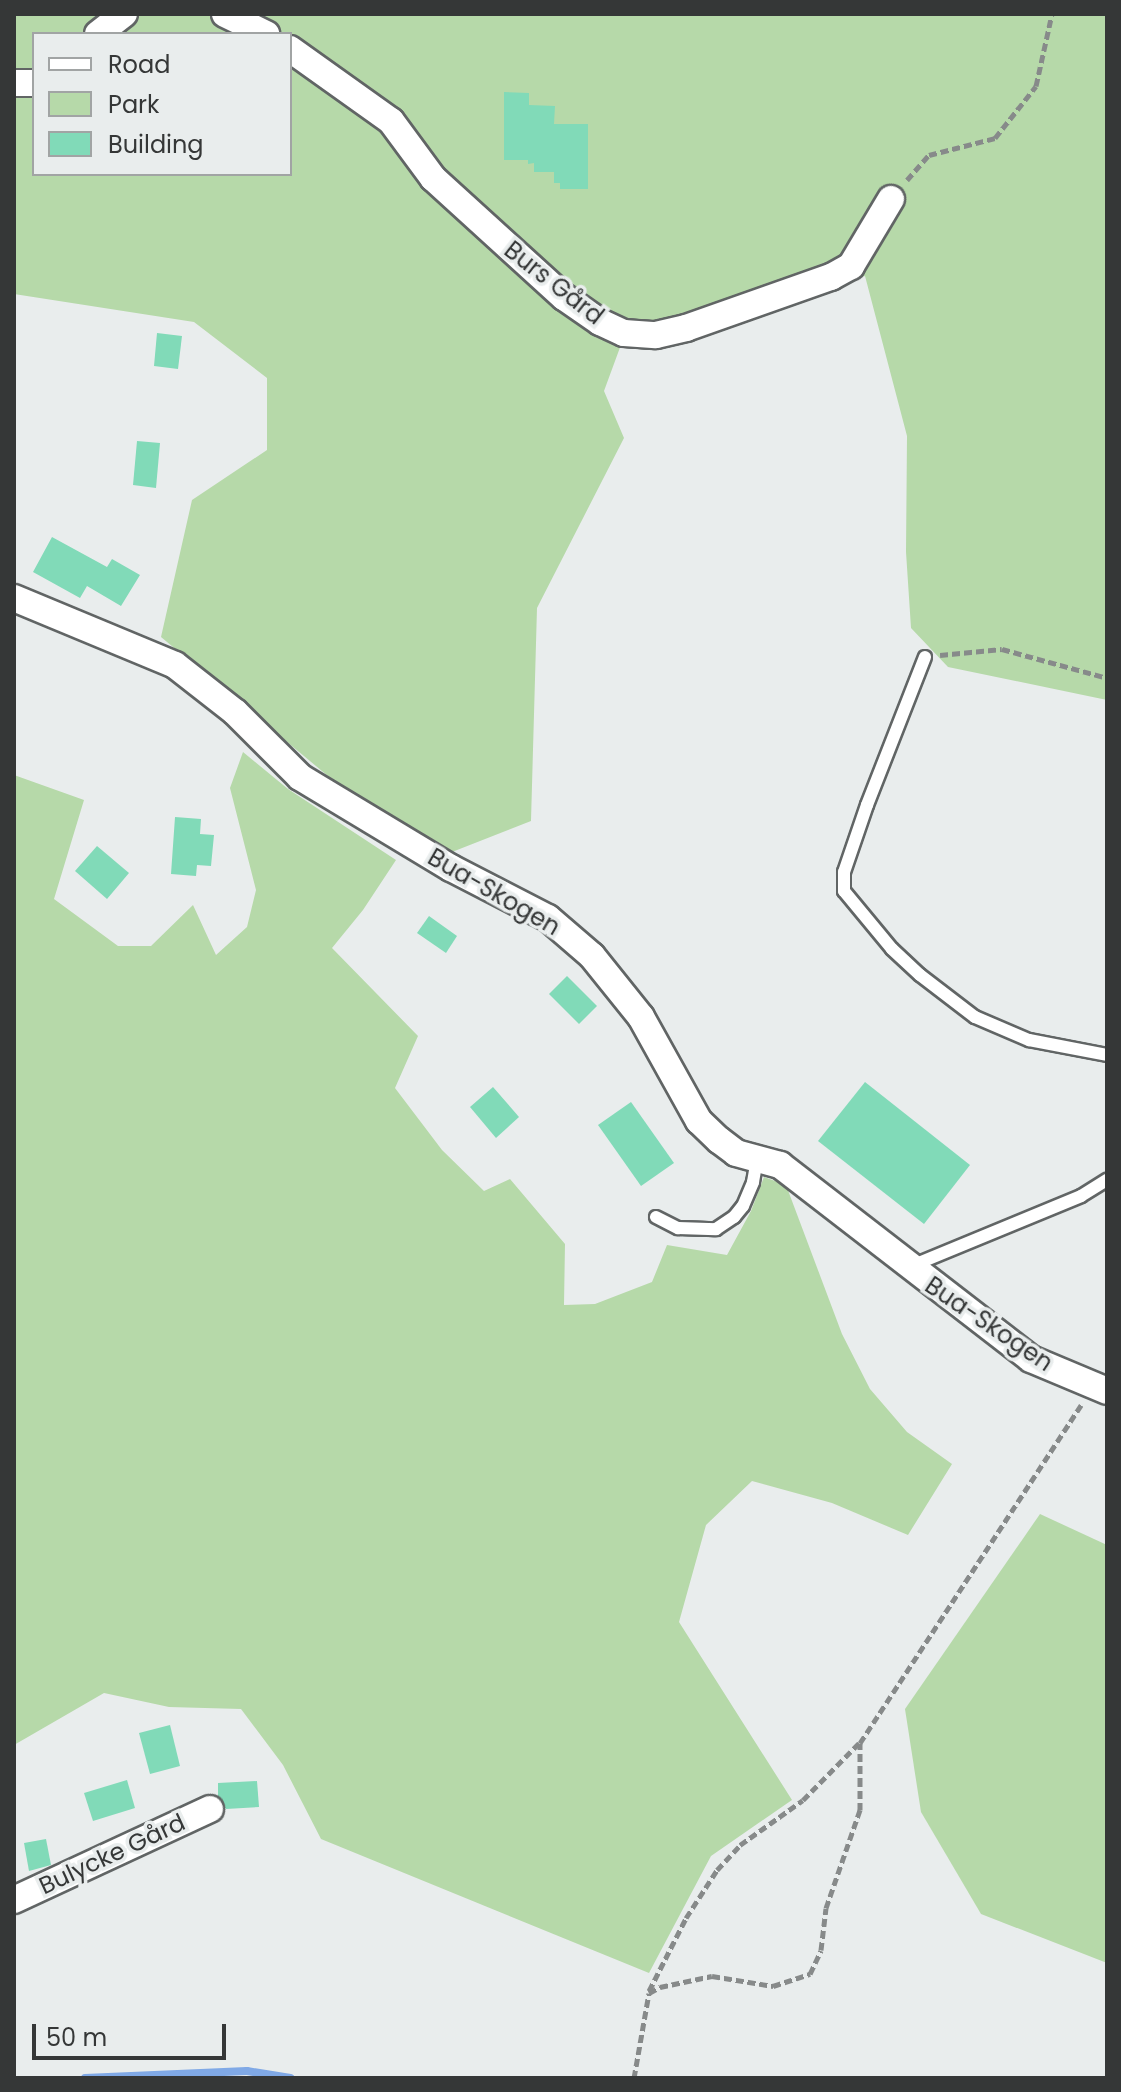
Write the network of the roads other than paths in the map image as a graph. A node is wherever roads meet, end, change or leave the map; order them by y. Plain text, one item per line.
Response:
1 (124, 14) edge
2 (225, 14) edge
3 (101, 32) edge
4 (262, 32) edge
5 (292, 50) edge
6 (891, 199) road end
7 (14, 598) edge
8 (925, 657) road end
9 (1107, 1055) edge
10 (757, 1159) junction
11 (1107, 1180) edge
12 (656, 1217) dead end
13 (908, 1267) junction
14 (1100, 1390) edge
15 (210, 1809) dead end
16 (14, 1900) edge

1 - 3 street
2 - 4 street
5 - 6 street, Burs Gård
7 - 10 street, Bua-Skogen
8 - 9 lane
10 - 12 lane
10 - 13 street, Bua-Skogen
11 - 13 lane
13 - 14 street, Bua-Skogen
15 - 16 street, Bulycke Gård

